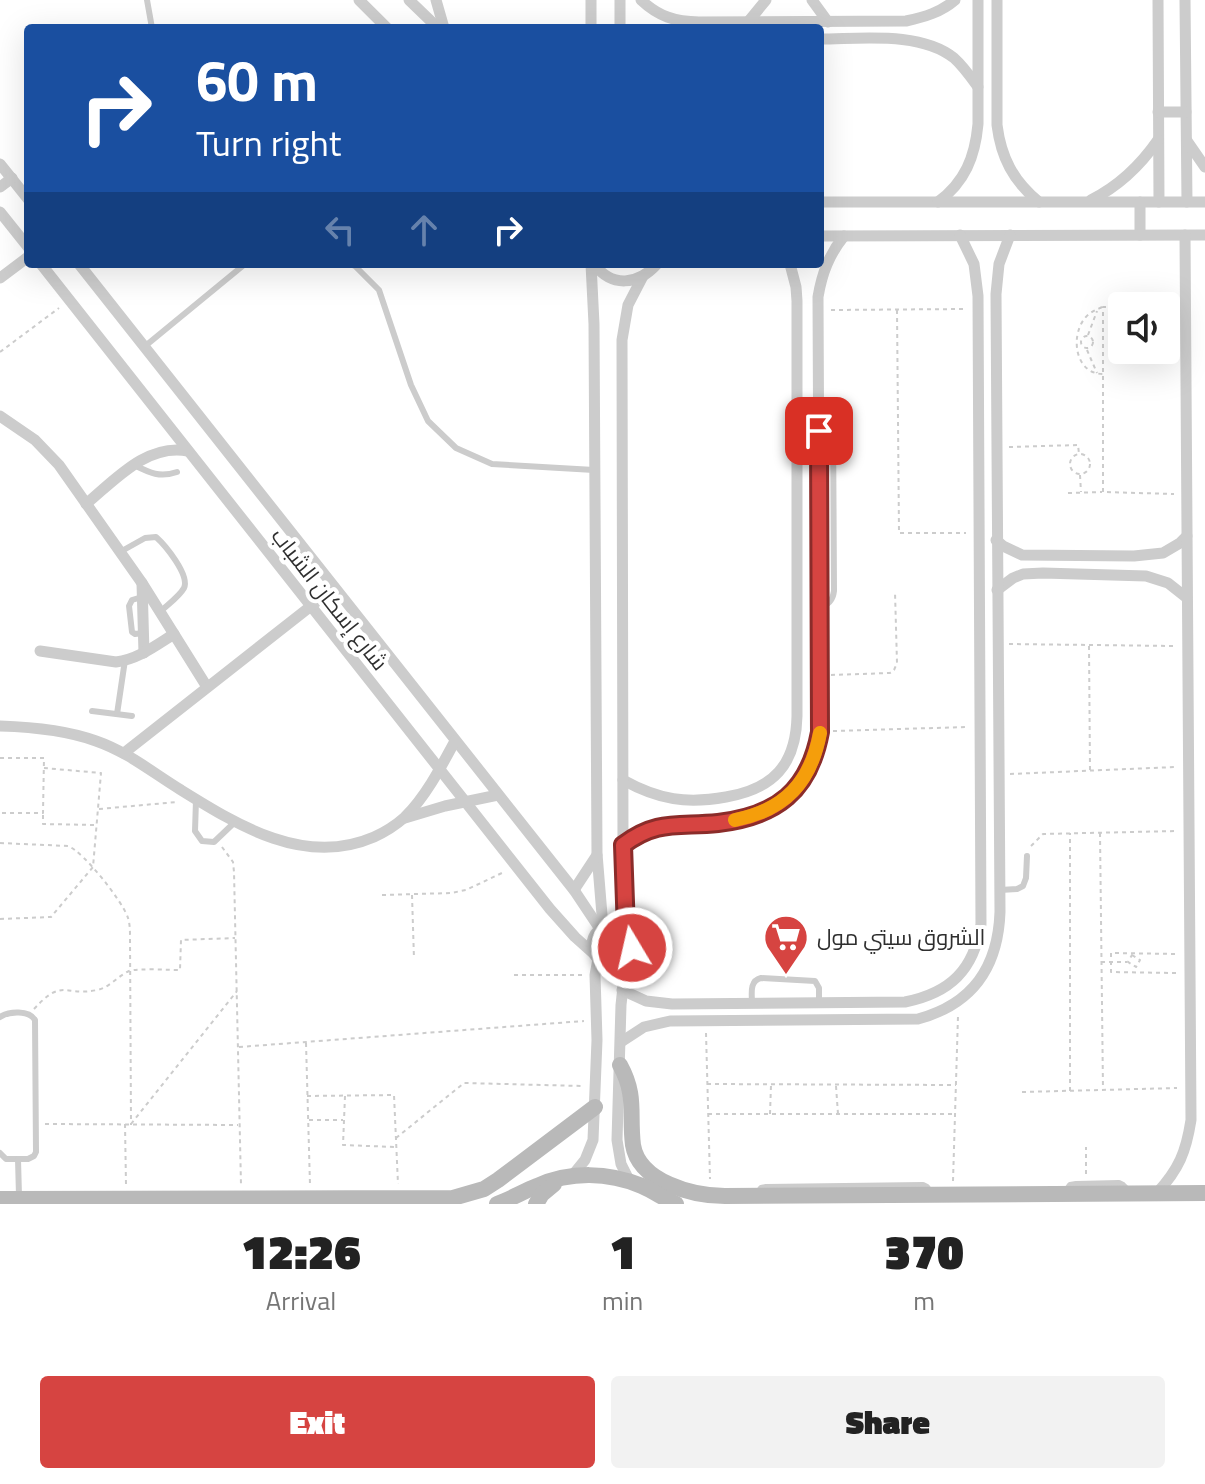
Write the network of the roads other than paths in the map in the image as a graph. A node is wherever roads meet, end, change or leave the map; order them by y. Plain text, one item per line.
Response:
1 (147, 0) edge
2 (359, 0) edge
3 (436, 0) edge
4 (591, 0) edge
5 (620, 0) edge
6 (641, 0) edge
7 (766, 0) edge
8 (812, 0) edge
9 (955, 0) edge
10 (978, 0) edge
11 (997, 0) edge
12 (1158, 0) edge
13 (1185, 0) edge
14 (411, 1) edge
15 (906, 21) junction
16 (748, 22) junction
17 (828, 22) junction
18 (151, 24) edge
19 (383, 24) edge
20 (437, 24) edge
21 (440, 24) edge
22 (591, 24) edge
23 (620, 24) edge
24 (693, 24) edge
25 (714, 24) edge
26 (824, 39) edge
27 (906, 40) junction
28 (978, 87) junction
29 (1158, 112) junction
30 (1186, 112) junction
31 (978, 124) junction
32 (997, 125) junction
33 (1158, 140) junction
34 (1186, 140) junction
35 (0, 164) edge
36 (1205, 167) edge
37 (12, 178) junction
38 (0, 187) edge
39 (24, 194) edge
40 (824, 202) edge
41 (937, 202) junction
42 (1040, 202) junction
43 (1087, 202) junction
44 (1140, 202) junction
45 (1159, 202) junction
46 (1187, 202) junction
47 (1205, 202) edge
48 (0, 212) edge
49 (960, 235) junction
50 (1010, 235) junction
51 (1140, 235) junction
52 (1185, 235) junction
53 (1205, 235) edge
54 (824, 236) edge
55 (844, 236) junction
56 (24, 242) edge
57 (24, 260) edge
58 (44, 268) edge
59 (82, 268) edge
60 (240, 268) edge
61 (357, 268) edge
62 (592, 268) edge
63 (596, 268) edge
64 (654, 268) edge
65 (791, 268) edge
66 (0, 278) edge
67 (144, 347) junction
68 (0, 416) edge
69 (188, 451) junction
70 (134, 465) junction
71 (594, 470) junction
72 (177, 472) dead end
73 (86, 504) junction
74 (1187, 536) junction
75 (996, 540) junction
76 (120, 552) junction
77 (142, 583) junction
78 (334, 588) junction
79 (997, 590) junction
80 (1187, 598) junction
81 (311, 606) junction
82 (160, 612) junction
83 (174, 634) junction
84 (40, 651) dead end
85 (144, 653) junction
86 (125, 660) junction
87 (207, 687) junction
88 (92, 711) dead end
89 (117, 714) junction
90 (132, 716) dead end
91 (0, 726) edge
92 (455, 741) junction
93 (124, 753) junction
94 (439, 769) junction
95 (623, 780) junction
96 (498, 795) junction
97 (196, 800) junction
98 (465, 802) junction
99 (404, 818) junction
100 (236, 821) junction
101 (623, 845) junction
102 (597, 854) junction
103 (1027, 856) road end
104 (574, 890) junction
105 (1000, 890) junction
106 (602, 928) junction
107 (626, 931) junction
108 (596, 957) junction
109 (626, 959) junction
110 (622, 990) junction
111 (752, 1003) junction
112 (819, 1003) junction
113 (0, 1017) edge
114 (621, 1042) junction
115 (1203, 1060) edge
116 (620, 1065) junction
117 (1190, 1065) junction
118 (1191, 1089) junction
119 (1203, 1095) edge
120 (595, 1107) junction
121 (594, 1127) junction
122 (618, 1127) junction
123 (0, 1153) edge
124 (18, 1159) junction
125 (561, 1177) junction
126 (630, 1182) junction
127 (1127, 1193) junction
128 (1157, 1193) junction
129 (1205, 1193) edge
130 (0, 1199) edge
131 (19, 1199) junction
132 (1058, 1199) edge
133 (135, 1200) edge
134 (497, 1204) edge
135 (536, 1204) edge
136 (648, 1204) edge
137 (676, 1204) edge

1 - 18 lane
2 - 19 street
3 - 21 street
4 - 22 street
5 - 23 street
6 - 24 street
7 - 16 street
8 - 17 street
9 - 15 street
10 - 28 street
11 - 32 street
12 - 29 street
13 - 30 street
14 - 20 street
15 - 17 street
15 - 27 street
16 - 17 street
16 - 25 street
26 - 27 street
27 - 28 street
28 - 31 street
29 - 30 street
29 - 33 street
30 - 34 street
31 - 32 street
31 - 41 street
32 - 42 street
33 - 43 street
33 - 45 street
34 - 36 street
34 - 46 street
35 - 37 street
37 - 38 street
37 - 39 street
40 - 41 street
41 - 42 street
42 - 43 street
43 - 44 street
44 - 45 street
44 - 51 street
45 - 46 street
46 - 47 street
48 - 56 street
49 - 50 street
49 - 55 street
49 - 112 street
50 - 51 street
50 - 75 street
51 - 52 street
52 - 53 street
52 - 74 street
54 - 55 street
55 - 101 street
57 - 66 street
58 - 69 street, شارع إسكان الشباب
59 - 67 street, شارع إسكان الشباب
60 - 67 lane
61 - 71 lane
62 - 71 street
63 - 64 street
64 - 95 street
65 - 95 street
67 - 78 street, شارع إسكان الشباب
68 - 73 street
69 - 70 street
69 - 81 street, شارع إسكان الشباب
70 - 72 lane
70 - 73 street
71 - 102 street
73 - 76 street
74 - 75 street
74 - 80 street
75 - 79 street
76 - 77 street
76 - 82 lane
77 - 82 street
77 - 85 street
78 - 81 street
78 - 92 street, شارع إسكان الشباب
79 - 80 street
79 - 105 street
80 - 117 street
81 - 87 street
81 - 94 street, شارع إسكان الشباب
82 - 83 street
83 - 85 street
83 - 87 street
84 - 86 street
85 - 86 street
86 - 89 lane
87 - 93 street
88 - 89 lane
89 - 90 lane
91 - 93 street
92 - 94 street
92 - 96 street, شارع إسكان الشباب
93 - 97 street
94 - 98 street, شارع إسكان الشباب
94 - 99 street
95 - 101 street
96 - 98 street
96 - 104 street, شارع إسكان الشباب
97 - 100 street
97 - 100 lane
98 - 99 street
98 - 108 street, شارع إسكان الشباب
99 - 100 street
101 - 107 street
102 - 104 street
102 - 106 street
103 - 105 lane
104 - 106 street, شارع إسكان الشباب
105 - 114 street
106 - 107 street
106 - 108 street
107 - 109 street
108 - 109 street
108 - 120 street
109 - 110 street
110 - 111 street
110 - 114 street
111 - 112 street
111 - 112 lane
113 - 124 lane
114 - 116 street
115 - 117 street
116 - 122 street
116 - 132 street
117 - 118 street
118 - 119 street
118 - 128 street
120 - 121 street
120 - 133 street
121 - 122 street
121 - 125 street
122 - 126 street
123 - 124 lane
124 - 131 lane
125 - 126 street
125 - 134 street
125 - 135 street
126 - 136 street
126 - 137 street
127 - 128 street
127 - 132 street
127 - 132 lane
128 - 129 street
130 - 131 street
131 - 133 street

